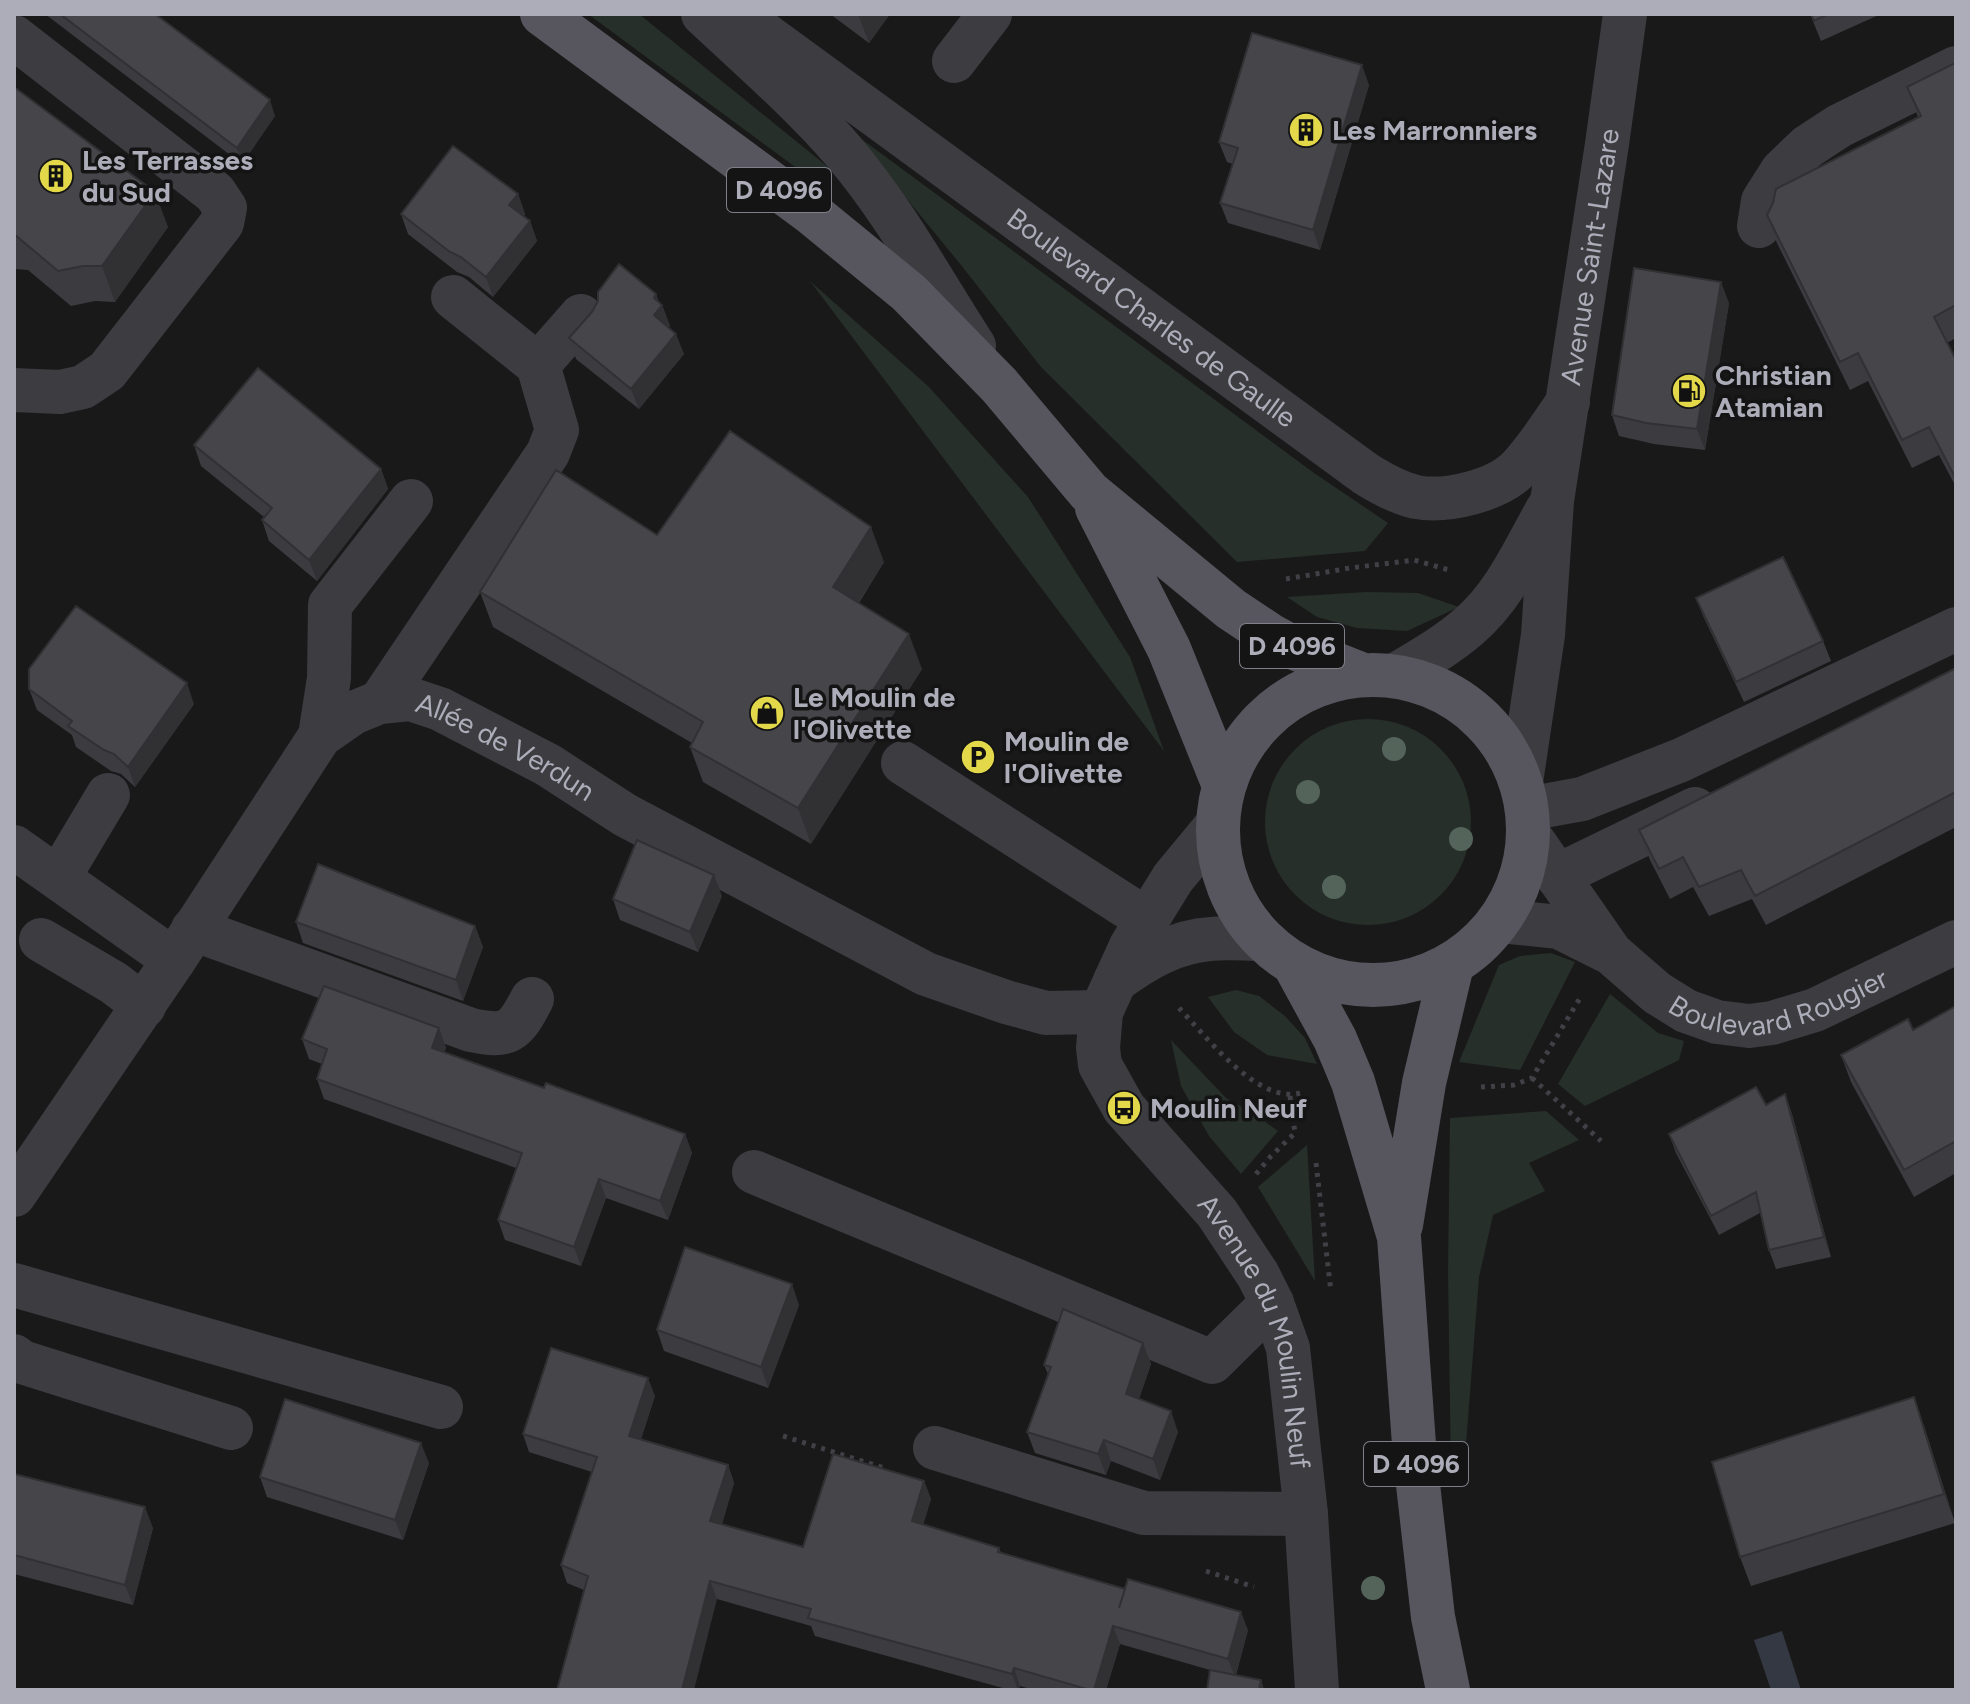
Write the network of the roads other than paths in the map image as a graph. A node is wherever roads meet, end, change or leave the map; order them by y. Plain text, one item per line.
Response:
1 (542, 14) edge
2 (703, 14) edge
3 (737, 14) edge
4 (990, 14) edge
5 (1625, 14) edge
6 (14, 37) edge
7 (954, 61) dead end
8 (1956, 68) edge
9 (1759, 226) dead end
10 (453, 297) dead end
11 (581, 316) dead end
12 (538, 365) junction
13 (999, 385) junction
14 (14, 390) edge
15 (1568, 402) junction
16 (1089, 492) junction
17 (411, 501) dead end
18 (1552, 501) junction
19 (1956, 629) edge
20 (1377, 674) junction
21 (380, 702) junction
22 (320, 736) junction
23 (903, 763) dead end
24 (1223, 783) junction
25 (1730, 791) edge
26 (108, 795) dead end
27 (1526, 809) junction
28 (1216, 826) junction
29 (14, 847) edge
30 (1557, 876) junction
31 (59, 877) junction
32 (1146, 919) junction
33 (1500, 921) junction
34 (41, 940) dead end
35 (1956, 942) edge
36 (184, 944) junction
37 (1277, 952) junction
38 (1611, 953) junction
39 (1452, 965) junction
40 (1108, 996) junction
41 (532, 999) dead end
42 (144, 1006) junction
43 (754, 1172) dead end
44 (14, 1195) edge
45 (1399, 1237) junction
46 (14, 1285) edge
47 (1272, 1303) junction
48 (14, 1356) edge
49 (441, 1407) dead end
50 (231, 1428) dead end
51 (935, 1448) dead end
52 (1306, 1514) junction
53 (1317, 1690) edge
54 (1448, 1690) edge

1 - 13 main road, D 4096
2 - 13 street
3 - 15 street, Boulevard Charles de Gaulle
4 - 7 street
5 - 15 street, Avenue Saint-Lazare
6 - 14 street
8 - 9 street
10 - 12 street
11 - 12 street
12 - 21 street
13 - 16 main road, D 4096
15 - 18 street, Avenue Saint-Lazare
16 - 20 main road, D 4096
16 - 24 main road, D 4096
17 - 22 street
18 - 20 street
18 - 27 street, Avenue Saint-Lazare
19 - 27 street
20 - 24 main road
20 - 27 main road
21 - 22 street, Allée de Verdun
21 - 40 street, Allée de Verdun
22 - 36 street, Allée de Verdun
23 - 32 street
24 - 28 main road
25 - 30 street
26 - 31 street
27 - 30 street, Boulevard Rougier
27 - 33 main road
28 - 32 street
28 - 37 main road
29 - 31 street
30 - 38 street, Boulevard Rougier
31 - 36 street
32 - 40 street
33 - 38 street, Boulevard Rougier
33 - 39 main road
34 - 42 street
35 - 38 street, Boulevard Rougier
36 - 41 street
36 - 42 street, Allée de Verdun
37 - 39 main road
37 - 40 street
37 - 45 main road, D 4096
39 - 45 main road, D 4096
40 - 47 street, Avenue du Moulin Neuf
42 - 44 street, Allée de Verdun
43 - 47 street
45 - 54 main road, D 4096
46 - 49 street
47 - 52 street, Avenue du Moulin Neuf
48 - 50 street
51 - 52 street
52 - 53 street, Avenue du Moulin Neuf

